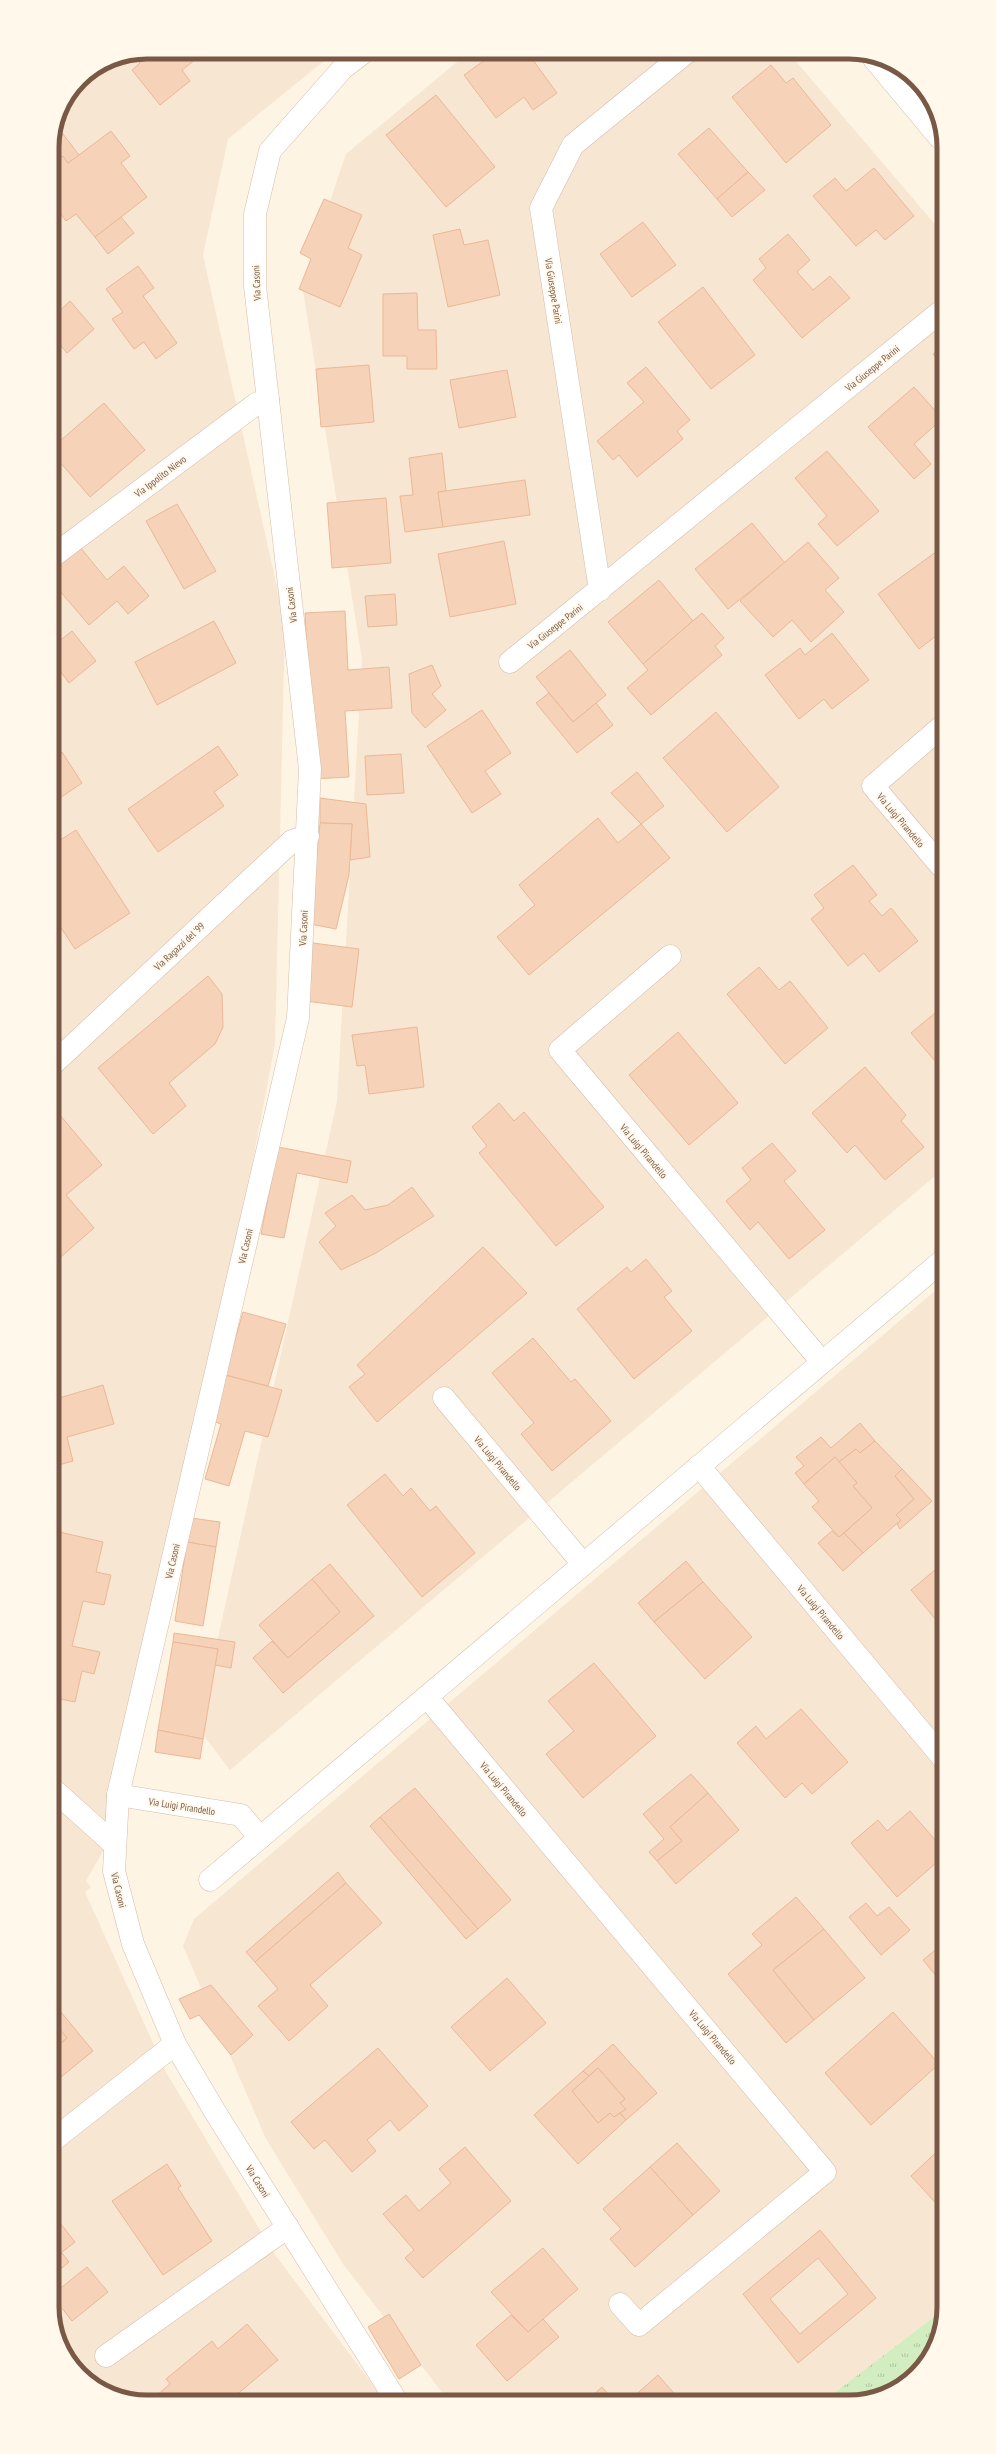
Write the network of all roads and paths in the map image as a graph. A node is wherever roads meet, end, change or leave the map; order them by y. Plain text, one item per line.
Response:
1 (355, 59) edge
2 (678, 59) edge
3 (883, 66) edge
4 (908, 86) edge
5 (935, 131) edge
6 (937, 315) edge
7 (268, 399) junction
8 (59, 552) edge
9 (600, 590) junction
10 (510, 662) dead end
11 (937, 731) edge
12 (308, 836) junction
13 (937, 861) edge
14 (670, 956) dead end
15 (59, 1058) edge
16 (937, 1265) edge
17 (822, 1362) junction
18 (444, 1398) dead end
19 (699, 1466) junction
20 (583, 1564) junction
21 (427, 1697) junction
22 (937, 1751) edge
23 (59, 1795) edge
24 (118, 1795) junction
25 (260, 1838) junction
26 (115, 1845) junction
27 (210, 1880) dead end
28 (175, 2044) junction
29 (59, 2135) edge
30 (288, 2227) junction
31 (620, 2304) dead end
32 (106, 2356) dead end
33 (393, 2395) edge

1 - 7 street, Via Casoni
2 - 9 street, Via Giuseppe Parini
3 - 4 street
4 - 5 street
6 - 9 street, Via Giuseppe Parini
7 - 8 street, Via Ippolito Nievo
7 - 12 street, Via Casoni
9 - 10 street, Via Giuseppe Parini
11 - 13 street, Via Luigi Pirandello
12 - 15 street, Via Ragazzi del '99
12 - 24 street, Via Casoni
14 - 17 street, Via Luigi Pirandello
16 - 17 street
17 - 19 street
18 - 20 street, Via Luigi Pirandello
19 - 20 street
19 - 22 street, Via Luigi Pirandello
20 - 21 street
21 - 25 street
21 - 31 street, Via Luigi Pirandello
23 - 26 street
24 - 25 street, Via Luigi Pirandello
24 - 26 street, Via Casoni
25 - 27 street
26 - 28 street, Via Casoni
28 - 29 street
28 - 30 street, Via Casoni
30 - 32 street
30 - 33 street, Via Casoni

